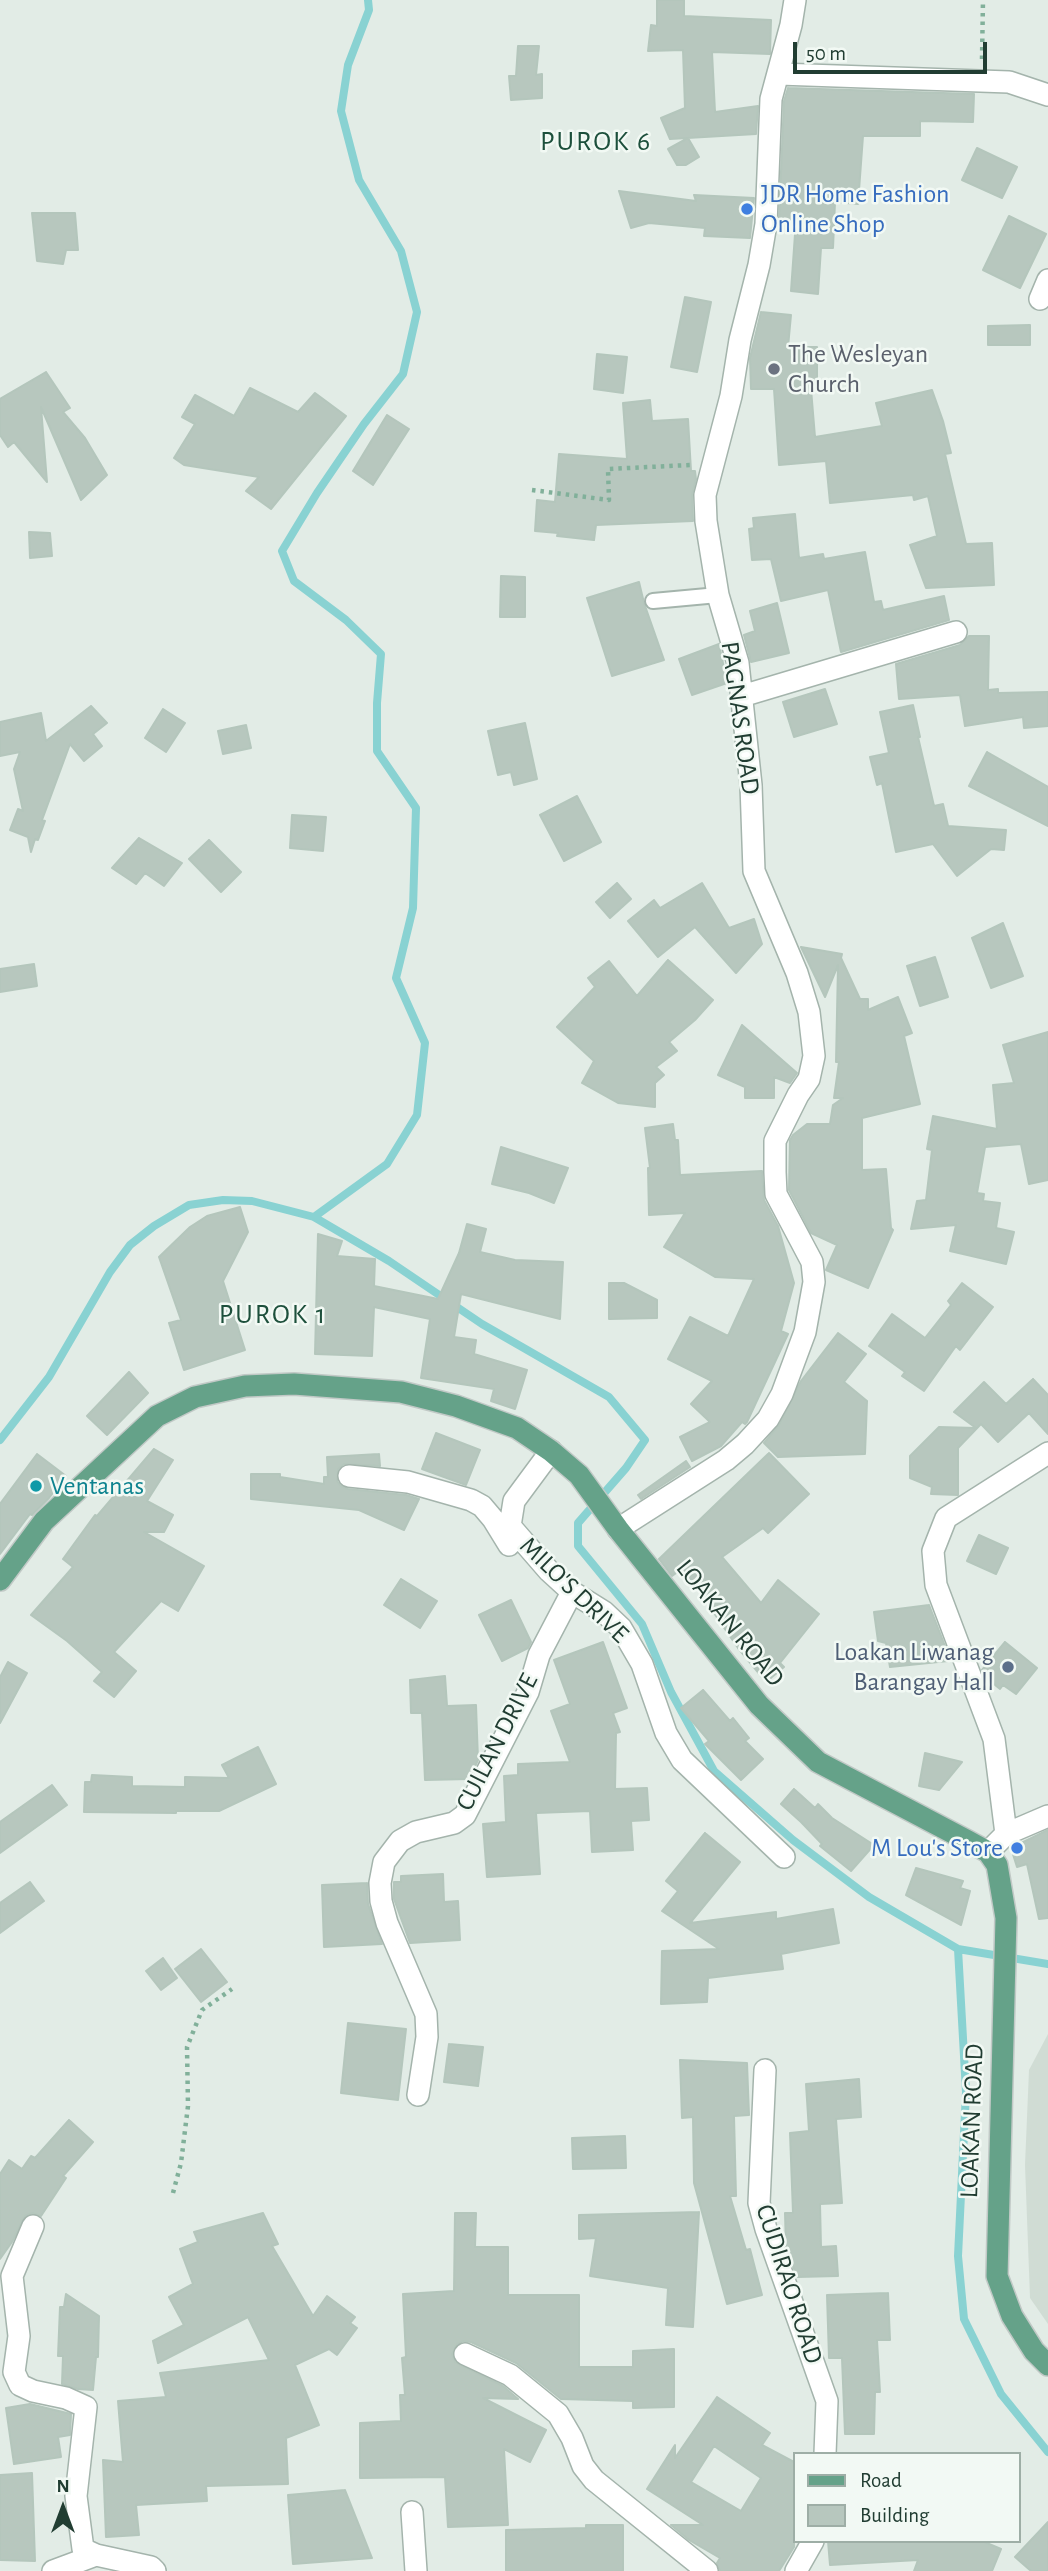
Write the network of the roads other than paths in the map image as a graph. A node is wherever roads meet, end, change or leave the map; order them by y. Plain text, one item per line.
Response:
1 (795, 0) edge
2 (779, 74) junction
3 (1048, 94) edge
4 (718, 595) junction
5 (653, 601) dead end
6 (956, 632) dead end
7 (742, 696) junction
8 (551, 1451) junction
9 (1048, 1453) edge
10 (349, 1476) dead end
11 (616, 1526) junction
12 (549, 1571) junction
13 (0, 1580) edge
14 (572, 1592) junction
15 (1048, 1816) edge
16 (1006, 1834) junction
17 (988, 1852) junction
18 (784, 1857) dead end
19 (765, 2070) dead end
20 (418, 2095) dead end
21 (33, 2226) dead end
22 (465, 2354) dead end
23 (1048, 2365) edge
24 (825, 2452) edge
25 (412, 2512) dead end
26 (812, 2543) edge
27 (96, 2555) junction
28 (53, 2571) edge
29 (155, 2571) edge
30 (416, 2571) edge
31 (707, 2571) edge
32 (796, 2571) edge

1 - 2 street, PAGNAS ROAD
2 - 3 street
2 - 4 street, PAGNAS ROAD
4 - 5 lane
4 - 7 street, PAGNAS ROAD
6 - 7 street
7 - 11 street, PAGNAS ROAD
8 - 11 main road, LOAKAN ROAD
8 - 12 street, MILO'S DRIVE
8 - 13 main road, LOAKAN ROAD
9 - 16 street
10 - 12 street
11 - 17 main road, LOAKAN ROAD
12 - 14 street, MILO'S DRIVE
14 - 18 street, MILO'S DRIVE
14 - 20 street, CUILAN DRIVE
15 - 16 street
16 - 17 street
17 - 23 main road, LOAKAN ROAD
19 - 24 street, CUDIRAO ROAD
21 - 27 street
22 - 31 street
25 - 30 street
26 - 32 street
27 - 28 street
27 - 29 street

